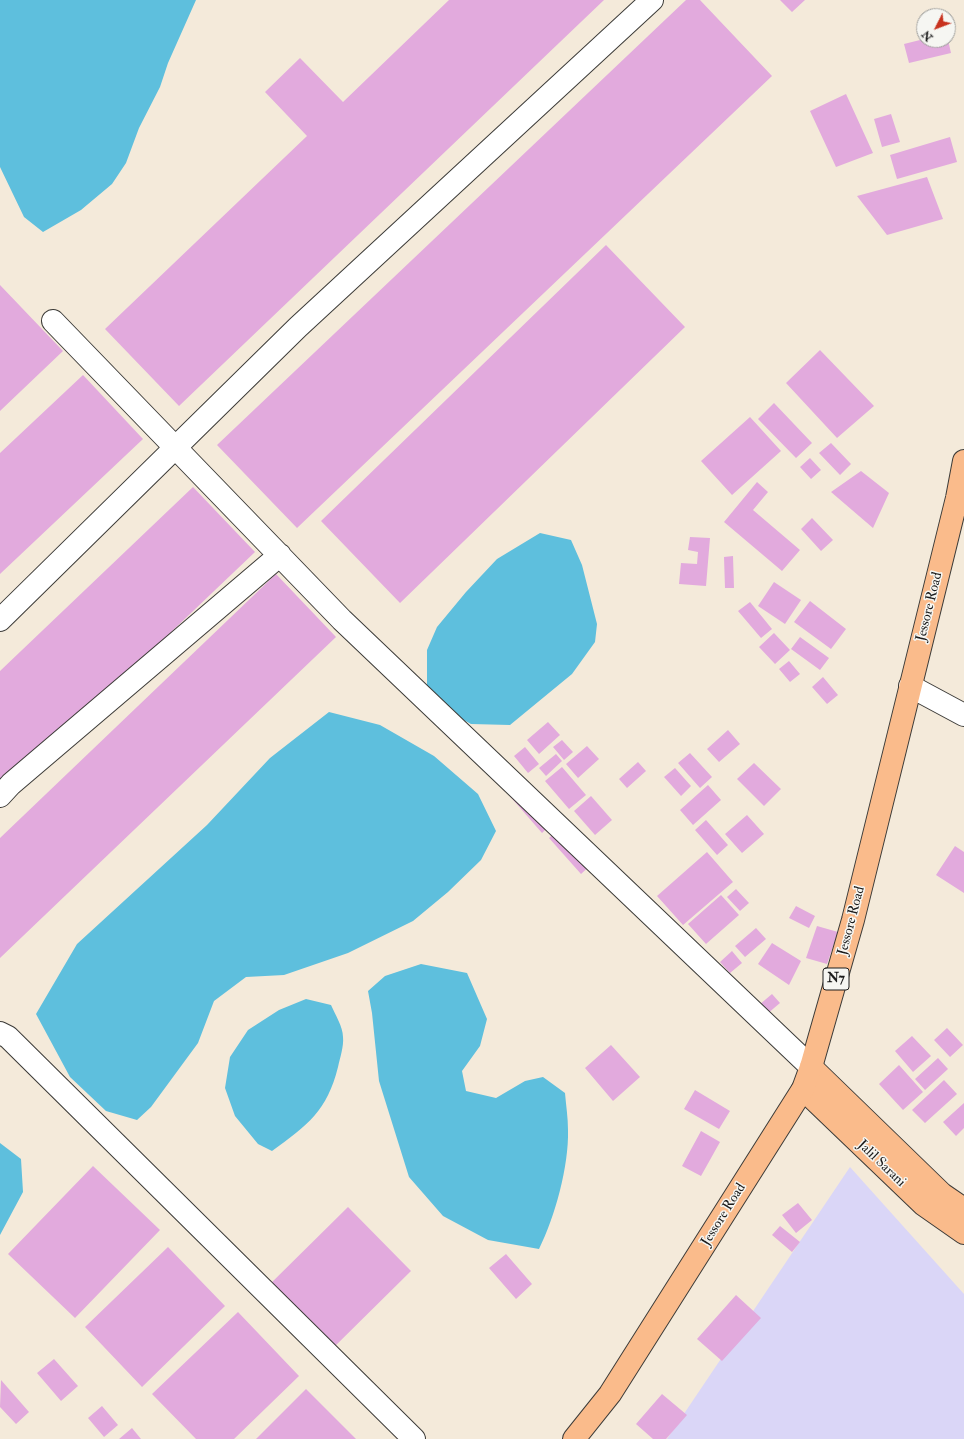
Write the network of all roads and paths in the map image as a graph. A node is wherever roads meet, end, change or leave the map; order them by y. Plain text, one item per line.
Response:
1 (652, 0) edge
2 (53, 321) dead end
3 (175, 447) junction
4 (964, 461) edge
5 (961, 499) edge
6 (280, 555) junction
7 (0, 620) edge
8 (910, 686) junction
9 (964, 714) edge
10 (0, 796) edge
11 (0, 1033) edge
12 (811, 1067) junction
13 (803, 1089) junction
14 (964, 1209) edge
15 (964, 1233) edge
16 (414, 1439) edge
17 (574, 1439) edge

1 - 3 street
2 - 3 street
3 - 6 street
3 - 7 street
4 - 5 main road, Jessore Road / N7
5 - 8 main road, Jessore Road / N7
6 - 10 street
6 - 12 street
8 - 9 street
8 - 12 main road, Jessore Road / N7
11 - 16 street
12 - 13 main road, Jessore Road / N7
12 - 14 main road, Jalil Sarani
13 - 15 main road, Jalil Sarani
13 - 17 main road, Jessore Road / N7

